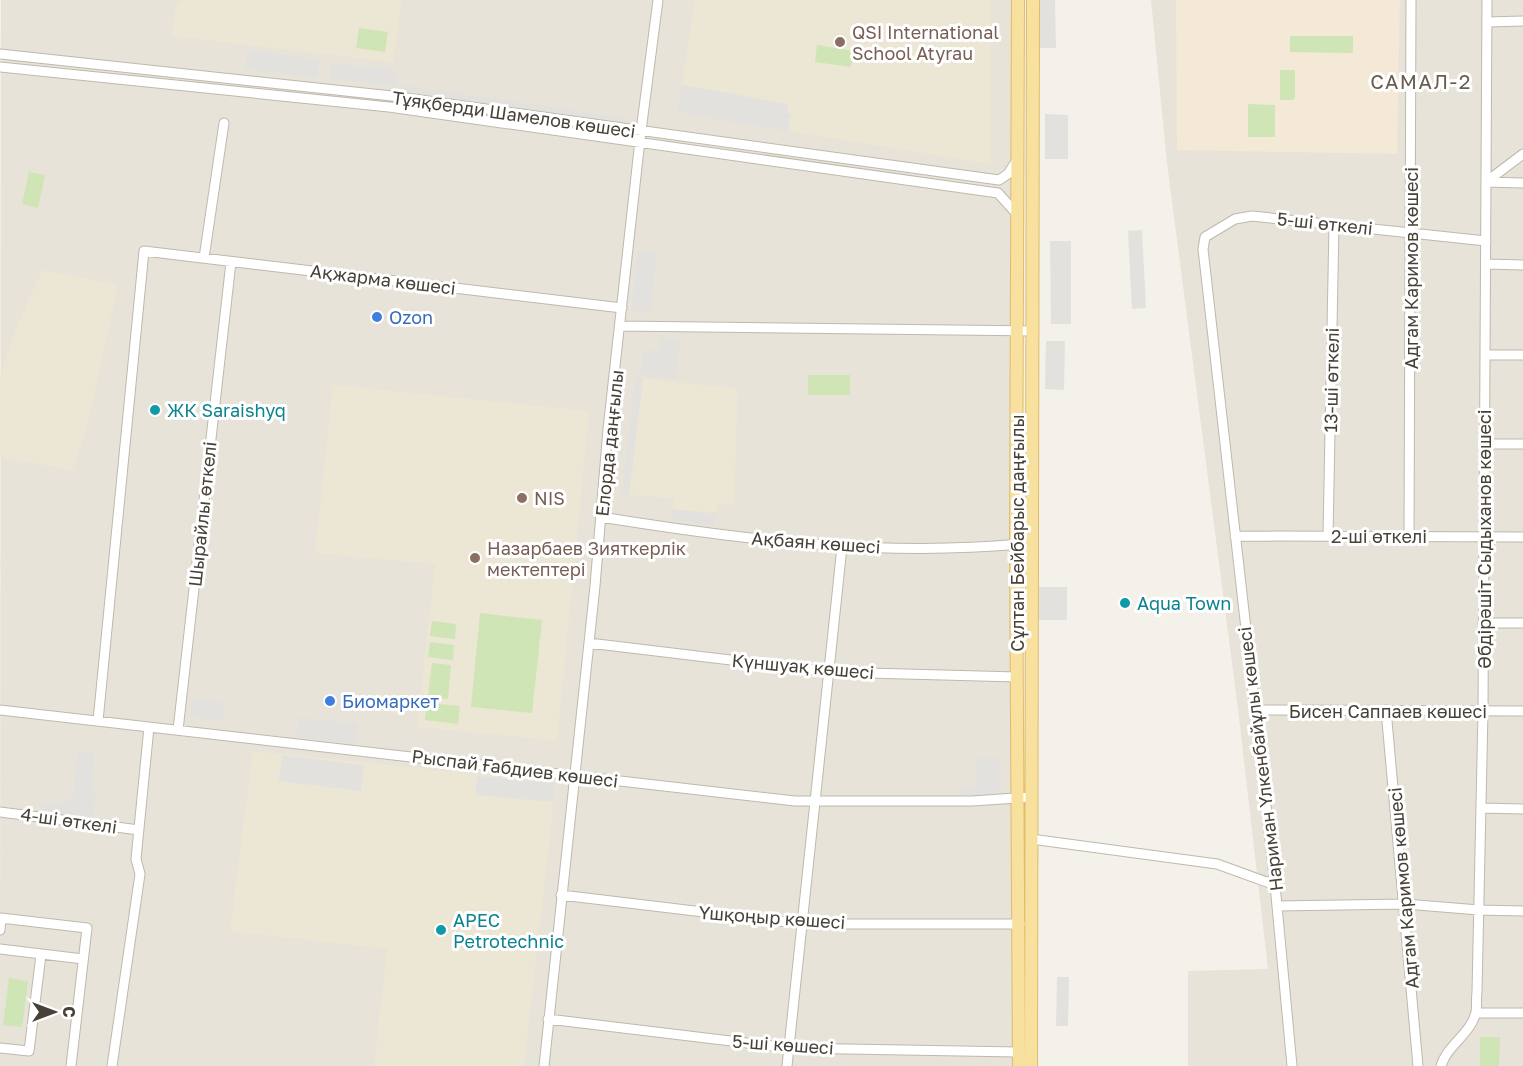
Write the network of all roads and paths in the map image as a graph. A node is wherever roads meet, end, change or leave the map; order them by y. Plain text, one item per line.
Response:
1 (658, 0) edge
2 (1018, 0) edge
3 (1033, 0) edge
4 (1411, 0) edge
5 (1487, 0) edge
6 (1523, 21) edge
7 (1487, 22) junction
8 (0, 54) edge
9 (0, 67) edge
10 (256, 82) junction
11 (255, 94) junction
12 (224, 123) dead end
13 (641, 131) junction
14 (639, 144) junction
15 (1523, 154) edge
16 (1017, 160) junction
17 (1486, 182) junction
18 (1523, 183) edge
19 (1016, 213) junction
20 (1334, 224) junction
21 (1411, 232) junction
22 (1205, 237) joint
23 (1486, 241) junction
24 (204, 258) junction
25 (231, 261) junction
26 (1486, 264) junction
27 (1523, 265) edge
28 (622, 308) junction
29 (621, 326) junction
30 (1017, 331) junction
31 (1031, 331) junction
32 (1485, 354) junction
33 (1523, 355) edge
34 (1485, 444) junction
35 (1523, 444) edge
36 (601, 517) junction
37 (1235, 536) junction
38 (1328, 536) junction
39 (1409, 537) junction
40 (1484, 537) junction
41 (1523, 537) edge
42 (1032, 543) junction
43 (1016, 545) junction
44 (842, 547) junction
45 (1483, 623) junction
46 (1523, 623) edge
47 (589, 643) junction
48 (831, 672) junction
49 (1017, 676) junction
50 (0, 710) edge
51 (1254, 710) junction
52 (1386, 710) junction
53 (1483, 711) junction
54 (1523, 711) edge
55 (98, 722) junction
56 (149, 727) junction
57 (178, 730) junction
58 (574, 774) junction
59 (1031, 797) junction
60 (1017, 798) junction
61 (815, 801) junction
62 (1482, 808) junction
63 (1523, 809) edge
64 (0, 812) edge
65 (138, 830) junction
66 (1031, 839) junction
67 (1275, 885) junction
68 (561, 896) junction
69 (1405, 904) junction
70 (1277, 906) junction
71 (1479, 910) junction
72 (1523, 911) edge
73 (1, 918) edge
74 (804, 924) junction
75 (1020, 924) junction
76 (0, 930) edge
77 (0, 949) edge
78 (40, 955) junction
79 (83, 959) junction
80 (1476, 1013) junction
81 (1523, 1013) edge
82 (548, 1019) junction
83 (0, 1048) edge
84 (789, 1048) junction
85 (1019, 1052) junction
86 (71, 1066) edge
87 (111, 1066) edge
88 (544, 1066) edge
89 (787, 1066) edge
90 (1019, 1066) edge
91 (1031, 1066) edge
92 (1292, 1066) edge
93 (1418, 1066) edge
94 (1441, 1066) edge

1 - 13 street, Елорда даңғылы
2 - 16 main road, Сұлтан Бейбарыс даңғылы
3 - 31 main road, Сұлтан Бейбарыс даңғылы
4 - 21 street, Адгам Каримов көшесі
5 - 7 street, Әбдірәшіт Сыдыханов көшесі
6 - 7 street
7 - 17 street, Әбдірәшіт Сыдыханов көшесі
8 - 10 street, Тұяқберди Шамелов көшесі
9 - 11 street, Тұяқберди Шамелов көшесі
10 - 11 street
10 - 13 street, Тұяқберди Шамелов көшесі
11 - 14 street, Тұяқберди Шамелов көшесі
12 - 24 street
13 - 14 street, Елорда даңғылы
13 - 16 street, Тұяқберди Шамелов көшесі
14 - 19 street, Тұяқберди Шамелов көшесі
14 - 28 street, Елорда даңғылы
15 - 17 street
16 - 19 main road, Сұлтан Бейбарыс даңғылы
17 - 18 street
17 - 23 street, Әбдірәшіт Сыдыханов көшесі
19 - 30 main road, Сұлтан Бейбарыс даңғылы
20 - 21 street, 5-ші өткелі
20 - 22 street, 5-ші өткелі
20 - 38 street, 13-ші өткелі
21 - 23 street, 5-ші өткелі
21 - 39 street, Адгам Каримов көшесі
22 - 37 street, Нариман Үлкенбайұлы көшесі
23 - 26 street, Әбдірәшіт Сыдыханов көшесі
24 - 25 street, Ақжарма көшесі
24 - 55 street, Ақжарма көшесі
25 - 28 street, Ақжарма көшесі
25 - 57 street, Шырайлы өткелі
26 - 27 street
26 - 32 street, Әбдірәшіт Сыдыханов көшесі
28 - 29 street, Елорда даңғылы
29 - 30 street
29 - 36 street, Елорда даңғылы
30 - 31 street
30 - 43 main road, Сұлтан Бейбарыс даңғылы
31 - 42 main road, Сұлтан Бейбарыс даңғылы
32 - 33 street
32 - 34 street, Әбдірәшіт Сыдыханов көшесі
34 - 35 street
34 - 40 street, Әбдірәшіт Сыдыханов көшесі
36 - 44 street, Ақбаян көшесі
36 - 47 street, Елорда даңғылы
37 - 38 street, 2-ші өткелі
37 - 51 street, Нариман Үлкенбайұлы көшесі
38 - 39 street, 2-ші өткелі
39 - 40 street, 2-ші өткелі
40 - 41 street, 2-ші өткелі
40 - 45 street, Әбдірәшіт Сыдыханов көшесі
42 - 43 street, Ақбаян көшесі
42 - 59 main road, Сұлтан Бейбарыс даңғылы
43 - 44 street, Ақбаян көшесі
43 - 49 main road, Сұлтан Бейбарыс даңғылы
44 - 48 street
45 - 46 street
45 - 53 street, Әбдірәшіт Сыдыханов көшесі
47 - 48 street, Күншуақ көшесі
47 - 58 street, Елорда даңғылы
48 - 49 street, Күншуақ көшесі
48 - 61 street
49 - 60 main road, Сұлтан Бейбарыс даңғылы
50 - 55 street, Рыспай Ғабдиев көшесі
51 - 52 street, Бисен Саппаев көшесі
51 - 67 street, Нариман Үлкенбайұлы көшесі
52 - 53 street, Бисен Саппаев көшесі
52 - 69 street, Адгам Каримов көшесі
53 - 54 street, Бисен Саппаев көшесі
53 - 62 street, Әбдірәшіт Сыдыханов көшесі
55 - 56 street, Рыспай Ғабдиев көшесі
56 - 57 street, Рыспай Ғабдиев көшесі
56 - 65 street
57 - 58 street, Рыспай Ғабдиев көшесі
58 - 61 street, Рыспай Ғабдиев көшесі
58 - 68 street, Елорда даңғылы
59 - 60 street, Рыспай Ғабдиев көшесі
59 - 66 main road, Сұлтан Бейбарыс даңғылы
60 - 61 street, Рыспай Ғабдиев көшесі
60 - 75 main road, Сұлтан Бейбарыс даңғылы
61 - 74 street
62 - 63 street
62 - 71 street, Әбдірәшіт Сыдыханов көшесі
64 - 65 street, 4-ші өткелі
65 - 87 street
66 - 67 street
66 - 91 main road, Сұлтан Бейбарыс даңғылы
67 - 70 street, Нариман Үлкенбайұлы көшесі
68 - 74 street, Үшқоңыр көшесі
68 - 82 street, Елорда даңғылы
69 - 70 street
69 - 71 street
69 - 93 street, Адгам Каримов көшесі
70 - 92 street, Нариман Үлкенбайұлы көшесі
71 - 72 street
71 - 80 street, Әбдірәшіт Сыдыханов көшесі
73 - 76 street
73 - 79 street
74 - 75 street, Үшқоңыр көшесі
74 - 84 street
75 - 85 main road, Сұлтан Бейбарыс даңғылы
77 - 78 street
78 - 79 street
78 - 83 street
79 - 86 street
80 - 81 street
80 - 94 street
82 - 84 street, 5-ші көшесі
82 - 88 street, Елорда даңғылы
84 - 85 street, 5-ші көшесі
84 - 89 street
85 - 90 main road, Сұлтан Бейбарыс даңғылы

